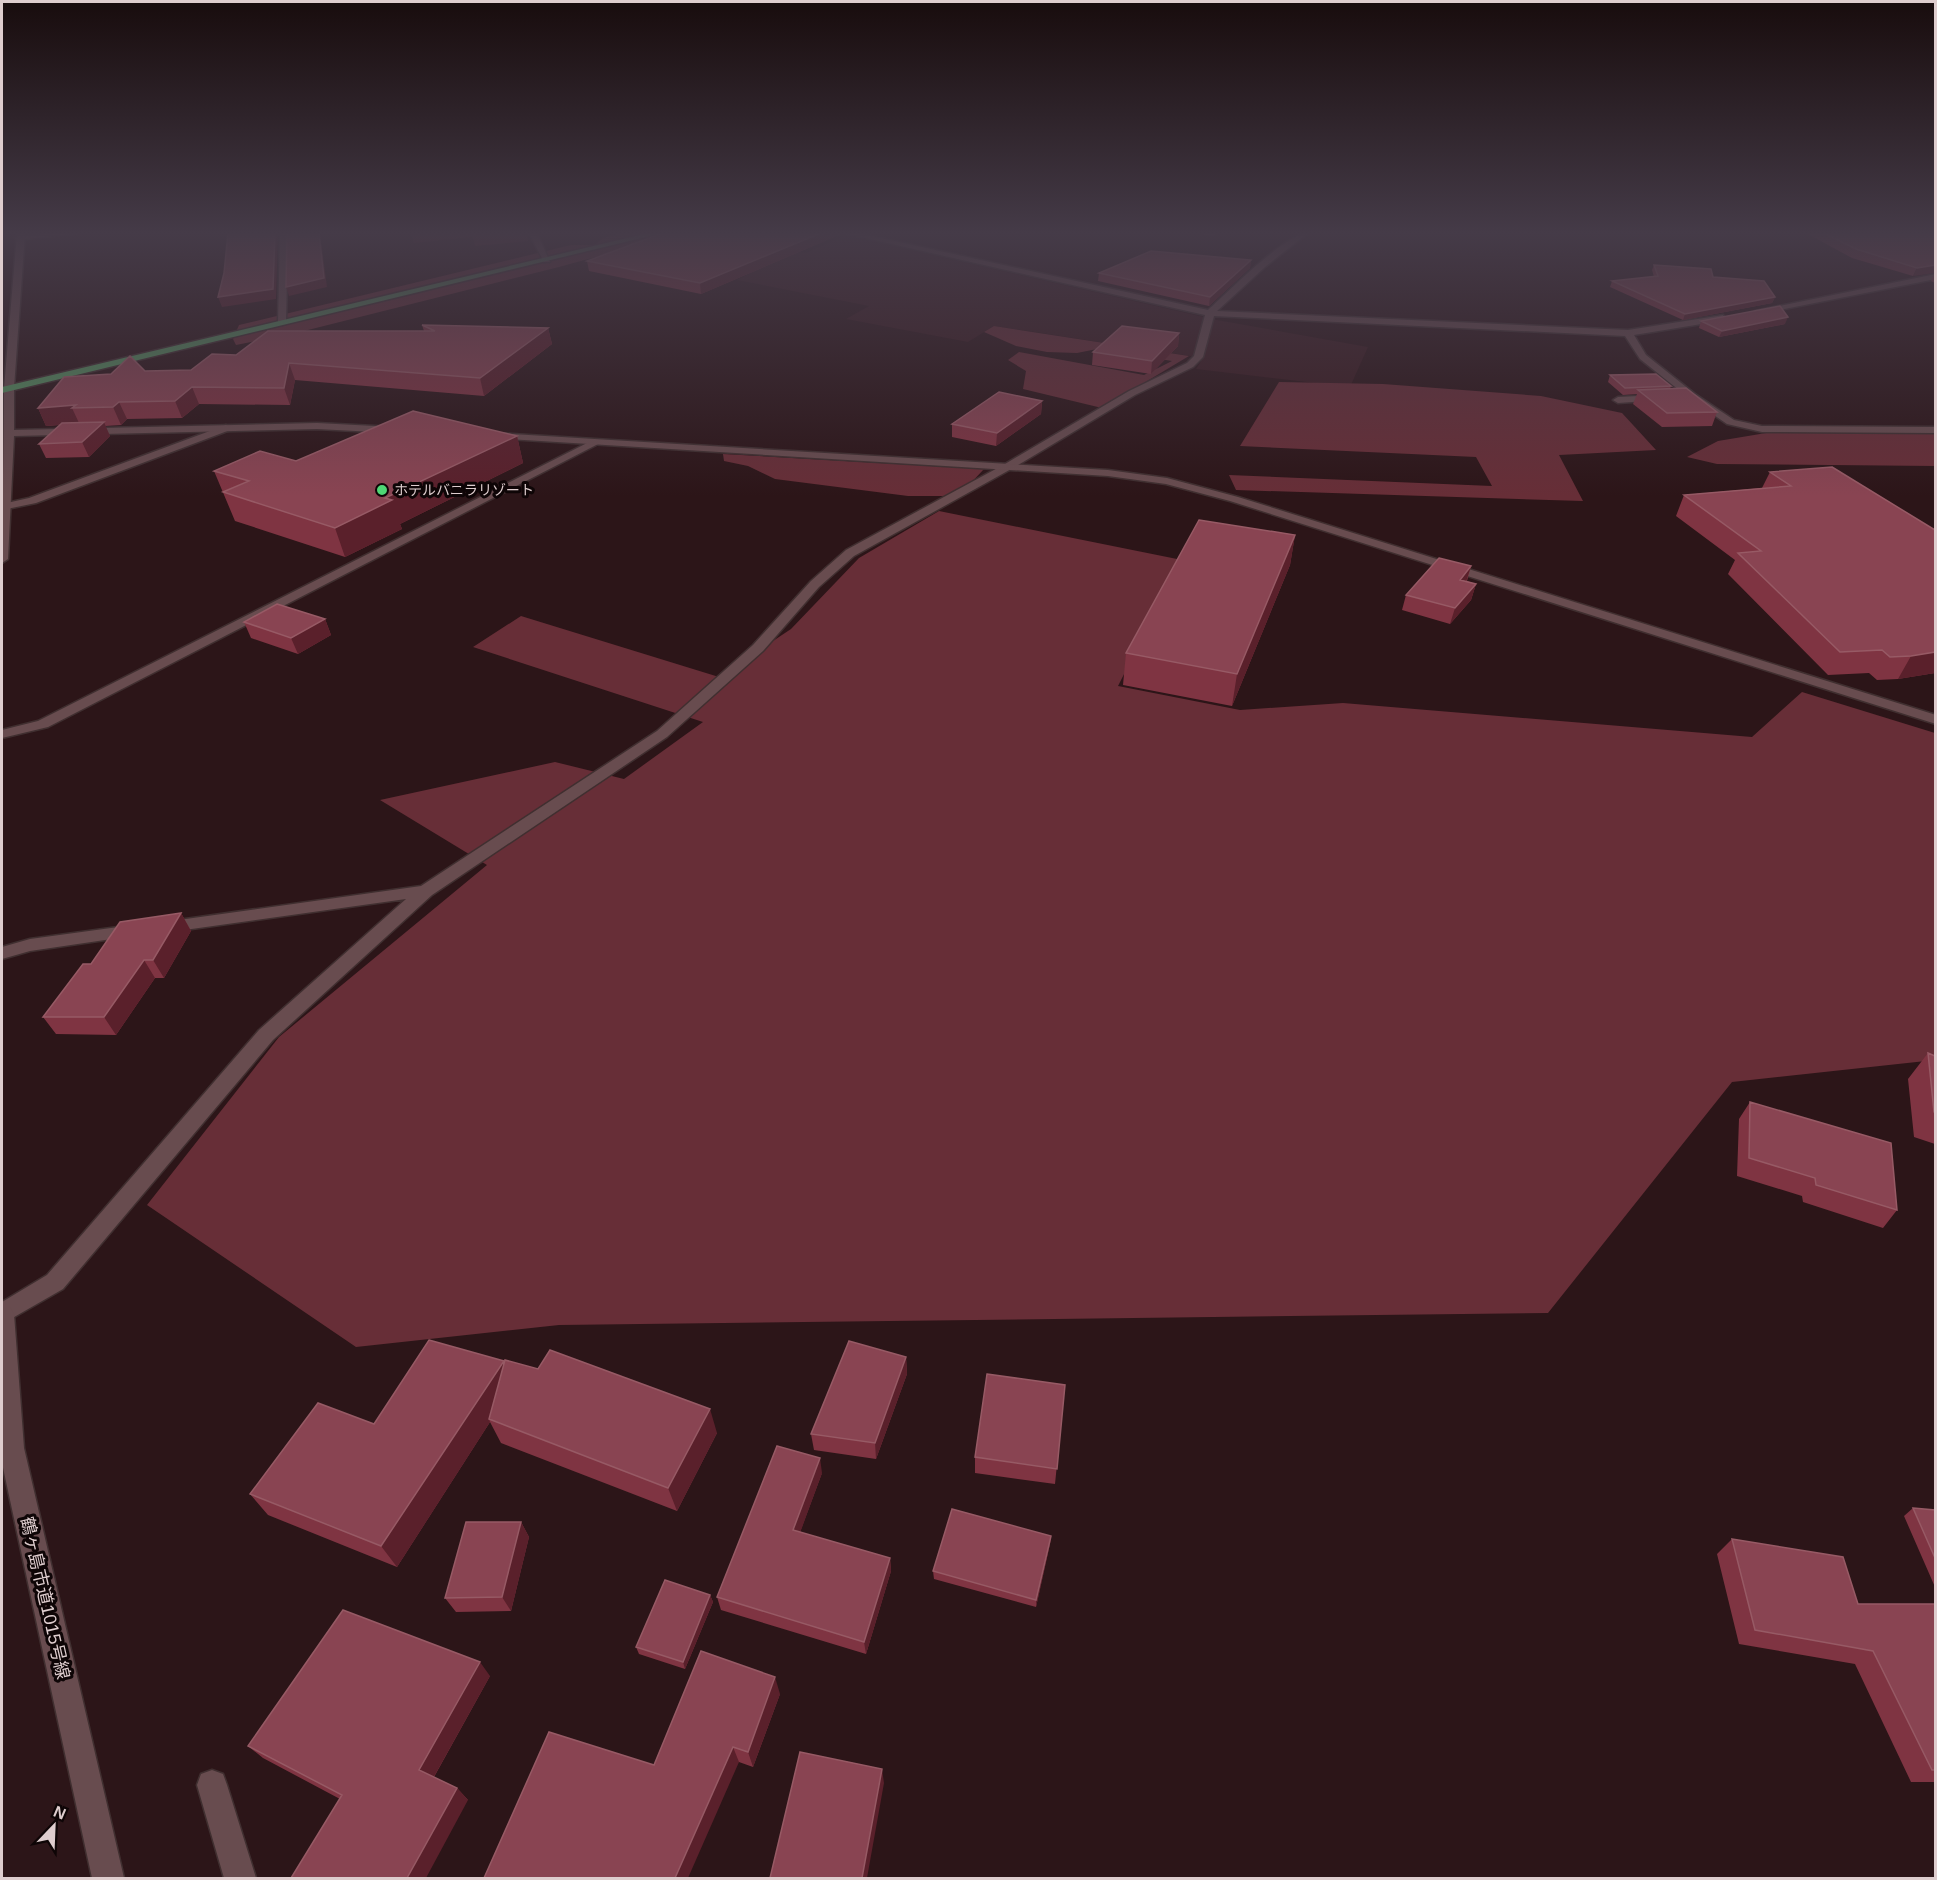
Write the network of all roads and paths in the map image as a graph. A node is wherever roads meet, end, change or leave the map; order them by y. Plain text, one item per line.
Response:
1 (12, 321) edge
2 (287, 321) edge
3 (1208, 321) edge
4 (1372, 321) edge
5 (1706, 321) edge
6 (282, 322) joint
7 (1628, 333) junction
8 (5, 389) edge
9 (1692, 396) junction
10 (1618, 400) dead end
11 (226, 428) junction
12 (1935, 430) edge
13 (411, 431) edge
14 (9, 433) junction
15 (481, 435) edge
16 (597, 442) junction
17 (1009, 466) junction
18 (4, 507) junction
19 (2, 559) edge
20 (1935, 720) edge
21 (2, 734) edge
22 (426, 891) junction
23 (2, 953) edge
24 (2, 1314) edge
25 (212, 1785) dead end
26 (108, 1878) edge
27 (240, 1878) edge

1 - 8 street
2 - 6 highway
3 - 17 street
4 - 7 street
5 - 7 street
6 - 8 highway
7 - 9 street
8 - 14 street
9 - 10 street
9 - 12 street
11 - 13 street
11 - 14 street
11 - 18 street
14 - 18 street
15 - 16 street
16 - 17 street
16 - 21 street
17 - 20 street
17 - 22 street
18 - 19 street
22 - 23 street
22 - 24 street
24 - 26 street, 鶴ヶ島市道1015号線
25 - 27 street

